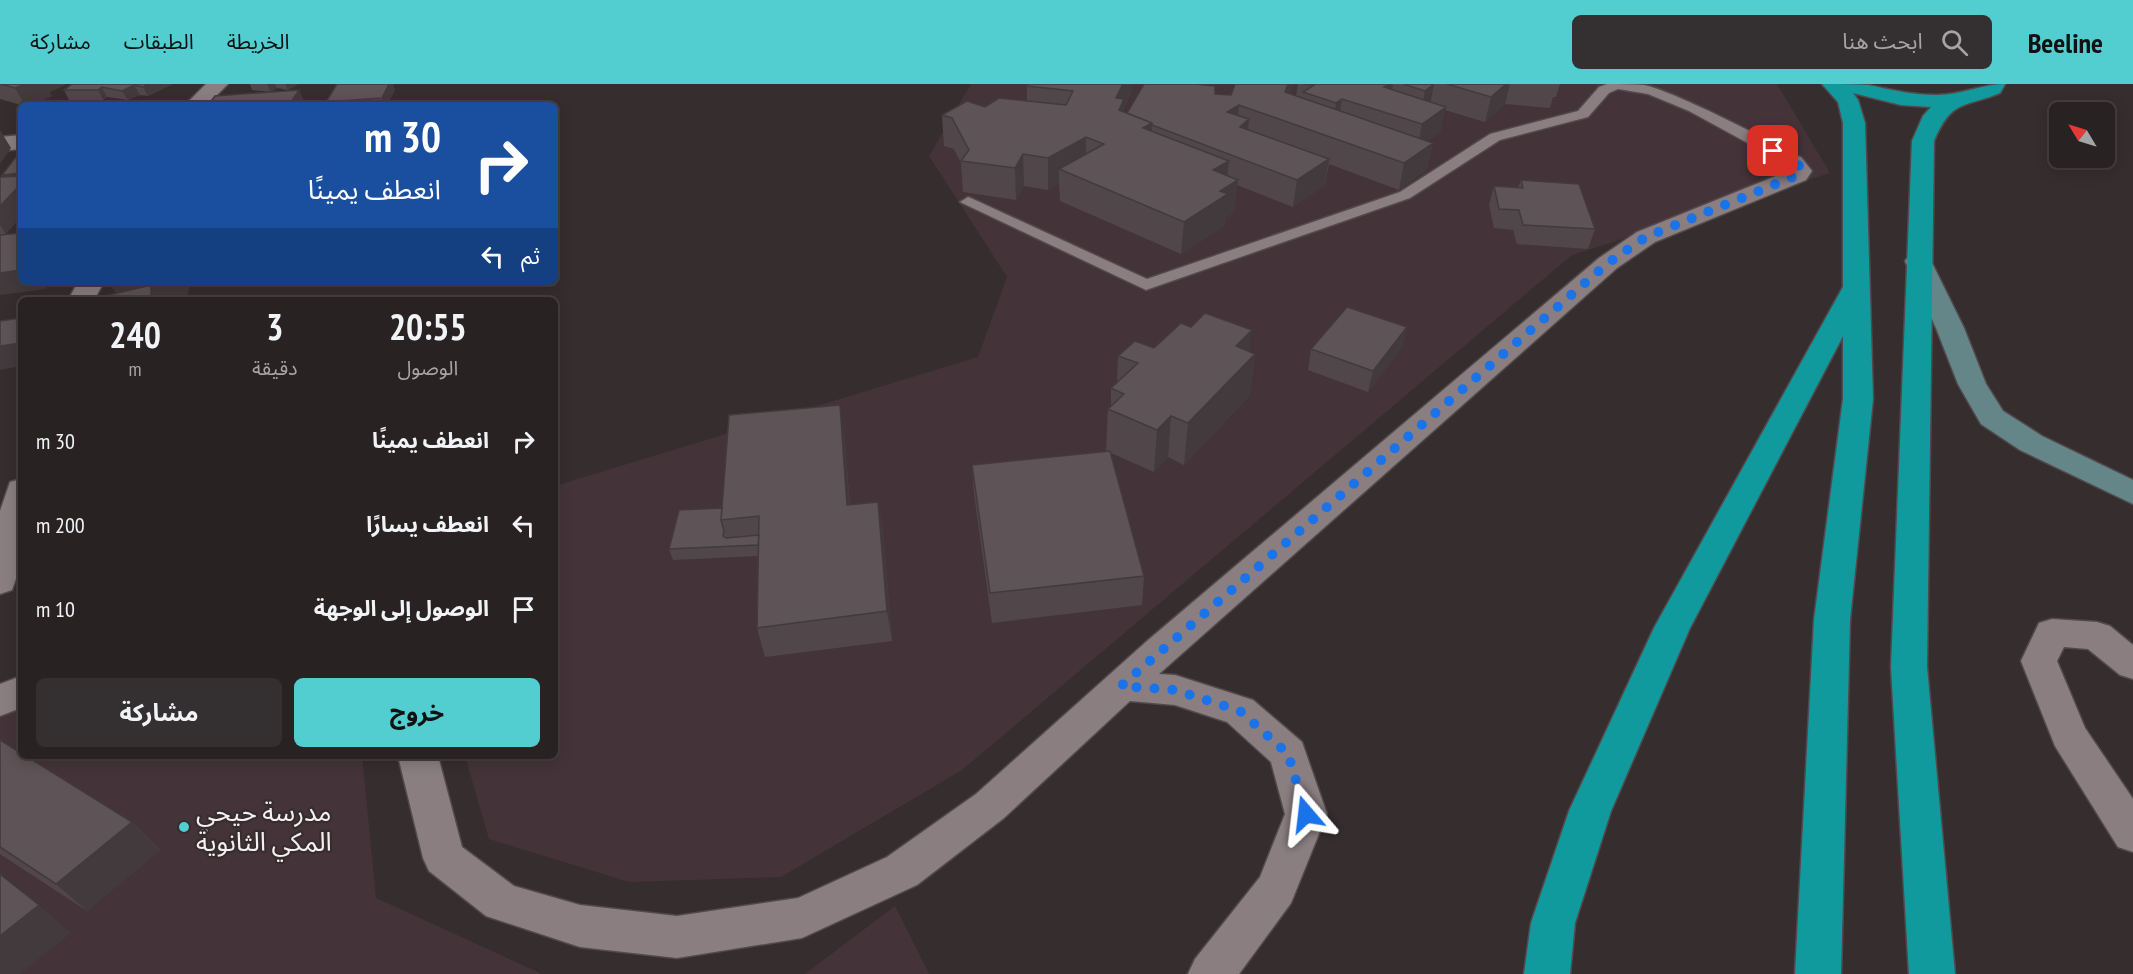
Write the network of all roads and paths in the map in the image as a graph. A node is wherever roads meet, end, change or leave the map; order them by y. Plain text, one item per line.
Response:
1 (218, 84) edge
2 (1832, 84) edge
3 (1847, 84) edge
4 (1995, 84) edge
5 (198, 102) edge
6 (1950, 102) junction
7 (18, 142) edge
8 (0, 144) edge
9 (1793, 162) joint
10 (968, 202) dead end
11 (1918, 261) junction
12 (1855, 290) junction
13 (2133, 493) edge
14 (18, 502) edge
15 (2, 564) edge
16 (2133, 665) edge
17 (1121, 686) junction
18 (18, 692) edge
19 (0, 701) edge
20 (419, 759) edge
21 (2133, 834) edge
22 (1211, 974) edge
23 (1547, 974) edge
24 (1818, 974) edge
25 (1932, 974) edge

1 - 5 street
2 - 12 highway
3 - 6 highway
4 - 6 highway
6 - 11 highway
7 - 8 street
9 - 10 lane
9 - 17 street
11 - 13 main road
11 - 25 highway
12 - 23 highway
12 - 24 highway
14 - 15 street
16 - 21 street
17 - 20 street
17 - 22 street
18 - 19 street

